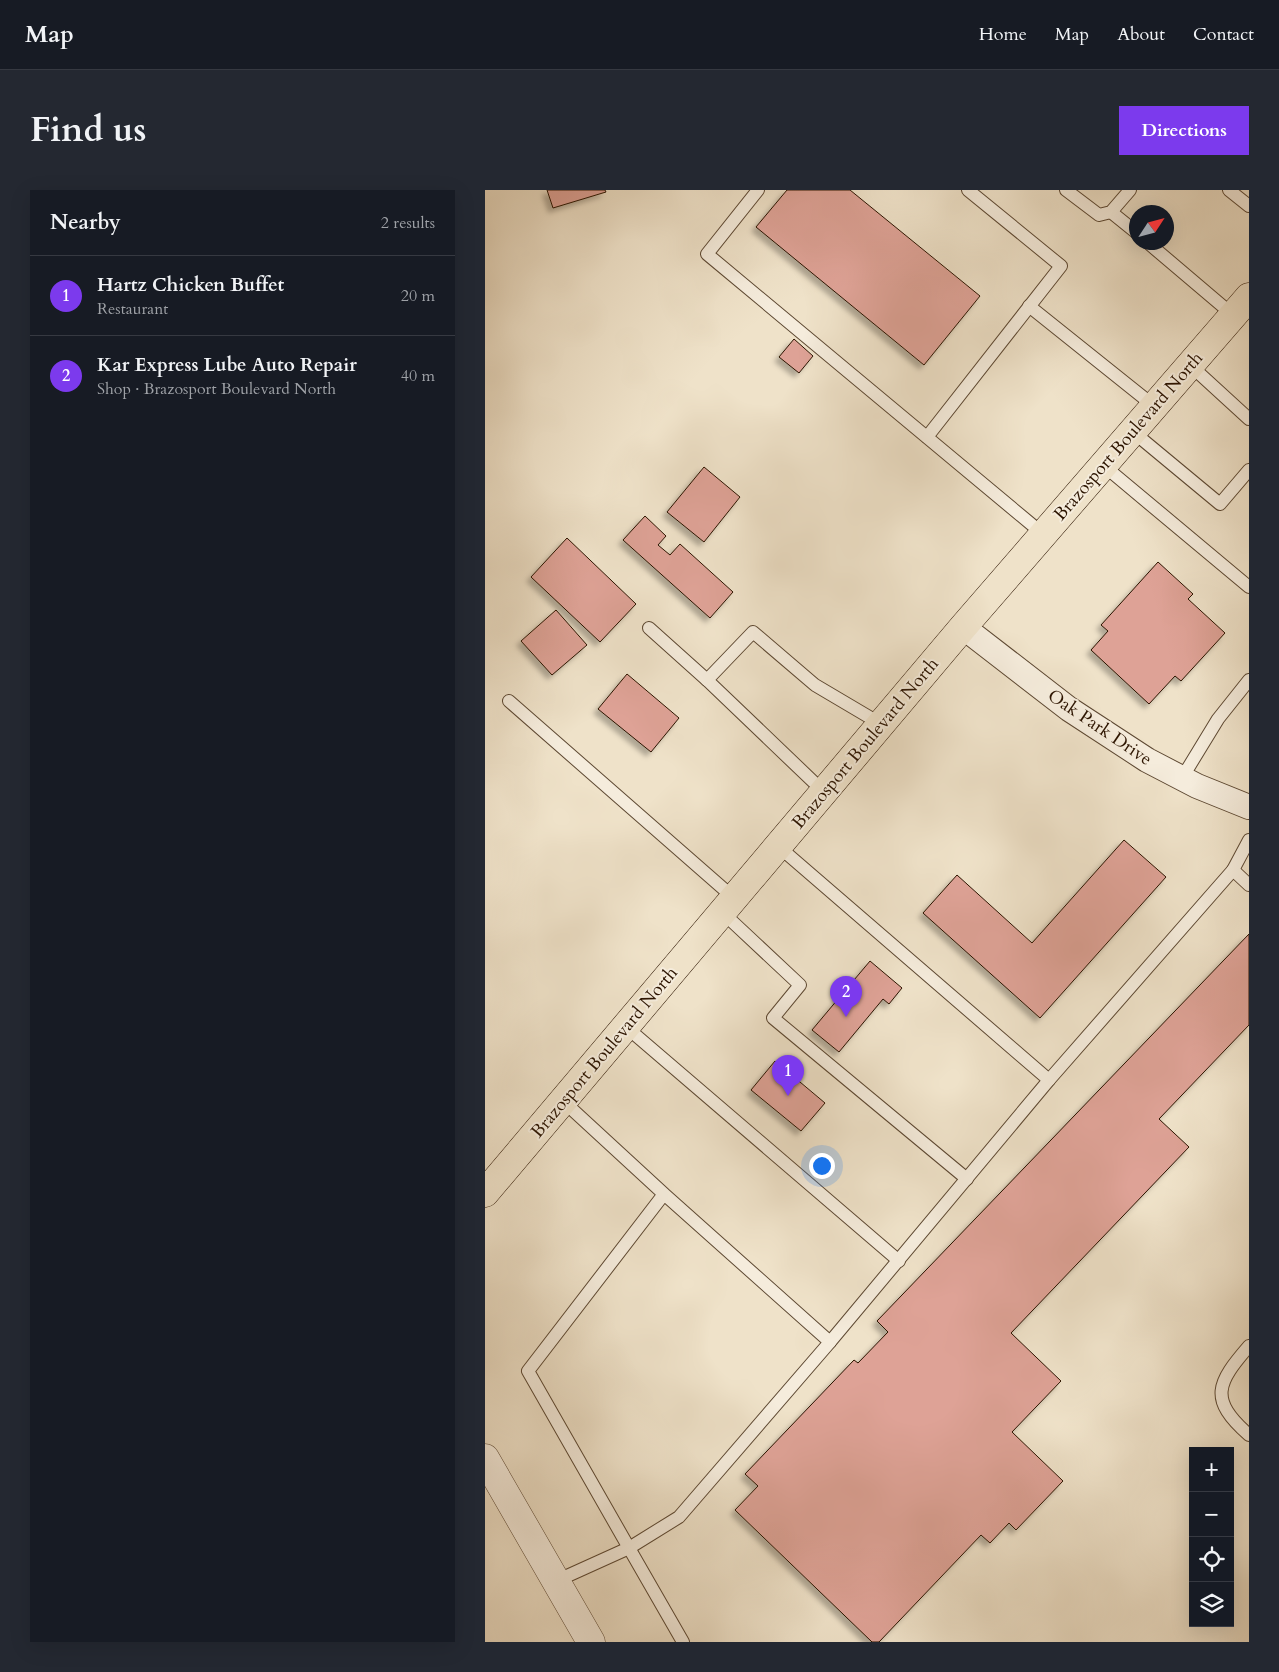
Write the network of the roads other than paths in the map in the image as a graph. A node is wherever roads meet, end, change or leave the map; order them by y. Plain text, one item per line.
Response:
1 (758, 190) edge
2 (968, 190) edge
3 (1066, 190) edge
4 (1130, 190) edge
5 (1229, 190) edge
6 (1249, 206) edge
7 (1111, 212) junction
8 (1129, 227) edge
9 (1159, 250) edge
10 (1029, 306) junction
11 (1241, 306) edge
12 (1189, 365) junction
13 (1154, 406) junction
14 (1249, 419) edge
15 (1132, 431) junction
16 (927, 436) junction
17 (1103, 465) junction
18 (1249, 470) edge
19 (1043, 534) junction
20 (1249, 587) edge
21 (963, 627) junction
22 (649, 628) dead end
23 (707, 680) junction
24 (1249, 680) edge
25 (509, 701) dead end
26 (881, 724) junction
27 (1182, 778) junction
28 (824, 792) junction
29 (1248, 805) edge
30 (1249, 840) edge
31 (778, 846) junction
32 (1233, 870) junction
33 (1249, 885) edge
34 (728, 905) junction
35 (625, 1026) junction
36 (1049, 1080) junction
37 (563, 1100) junction
38 (967, 1179) junction
39 (485, 1193) edge
40 (664, 1194) junction
41 (899, 1260) junction
42 (830, 1342) junction
43 (1249, 1346) edge
44 (1249, 1435) edge
45 (485, 1458) edge
46 (629, 1548) junction
47 (556, 1581) junction
48 (591, 1642) edge
49 (683, 1642) edge

1 - 16 lane
2 - 10 lane
3 - 7 lane
4 - 7 lane
5 - 6 lane
7 - 8 lane
9 - 11 lane
10 - 13 lane
10 - 16 lane
11 - 12 main road, Brazosport Boulevard North
12 - 13 main road, Brazosport Boulevard North
12 - 14 lane
13 - 15 main road, Brazosport Boulevard North
15 - 17 main road, Brazosport Boulevard North
15 - 18 lane
16 - 19 lane
17 - 19 main road, Brazosport Boulevard North
17 - 20 lane
19 - 21 main road, Brazosport Boulevard North
21 - 26 main road, Brazosport Boulevard North
21 - 27 street, Oak Park Drive
22 - 23 lane
23 - 26 lane
23 - 28 lane
24 - 27 lane
25 - 34 lane
26 - 28 main road, Brazosport Boulevard North
27 - 29 street, Oak Park Drive
28 - 31 main road, Brazosport Boulevard North
30 - 32 lane
31 - 34 main road, Brazosport Boulevard North
31 - 36 lane
32 - 33 lane
32 - 36 lane
34 - 35 main road, Brazosport Boulevard North
34 - 38 lane
35 - 37 main road, Brazosport Boulevard North
35 - 41 lane
36 - 38 lane
37 - 39 main road, Brazosport Boulevard North
37 - 40 lane
38 - 41 lane
40 - 42 lane
40 - 46 lane
41 - 42 lane
42 - 46 lane
43 - 44 lane
45 - 47 street
46 - 47 lane
46 - 49 lane
47 - 48 street

